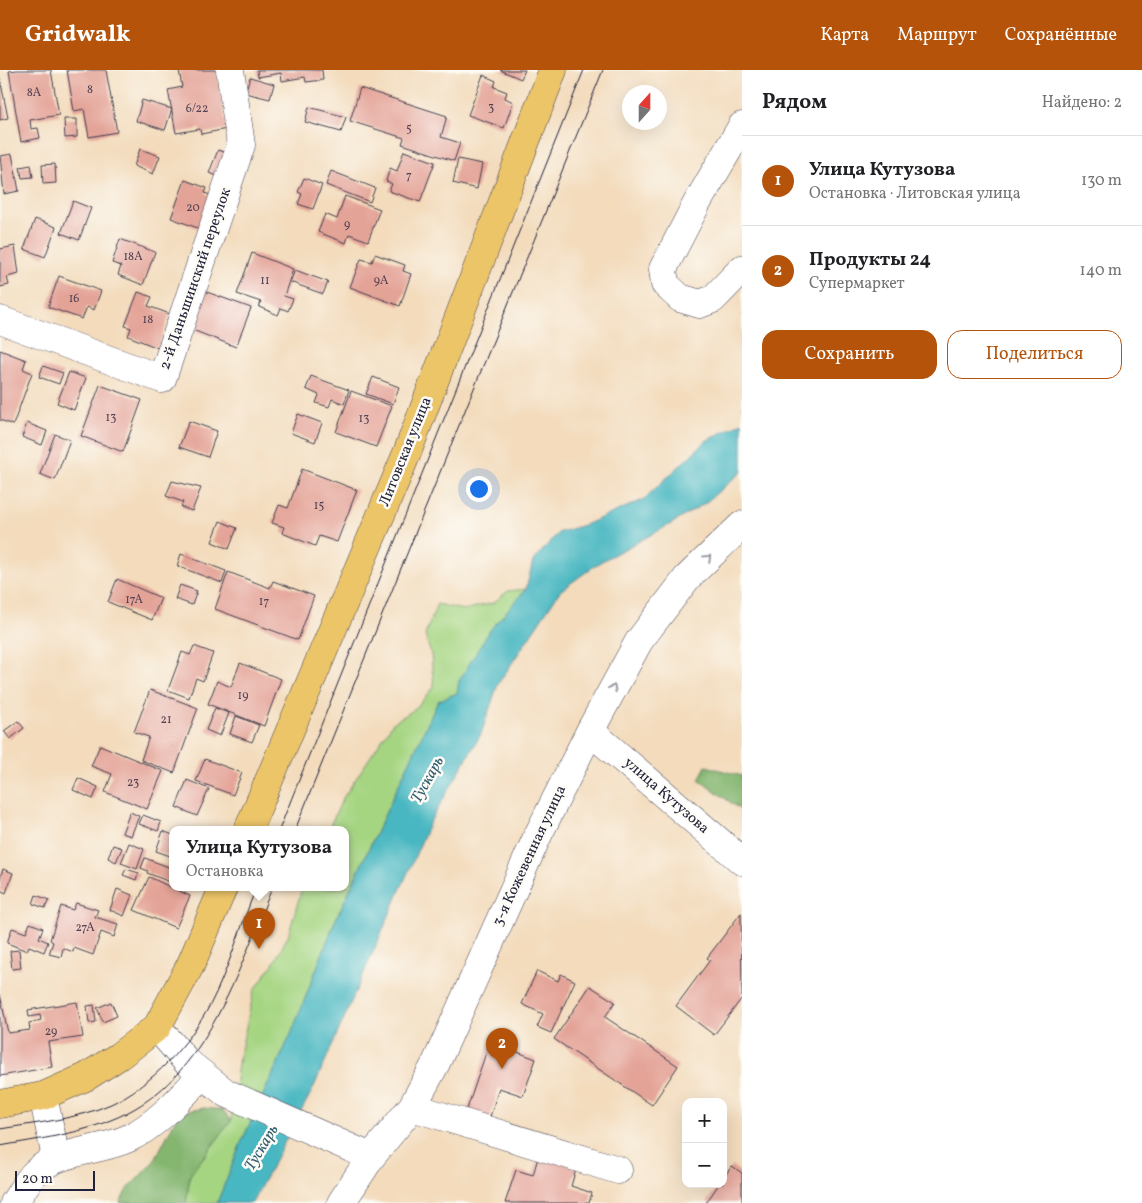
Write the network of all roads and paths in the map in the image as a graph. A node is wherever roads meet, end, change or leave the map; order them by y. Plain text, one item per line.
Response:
1 (230, 70) edge
2 (553, 70) edge
3 (742, 126) edge
4 (742, 269) edge
5 (0, 320) edge
6 (742, 525) edge
7 (590, 731) junction
8 (250, 826) edge
9 (742, 861) edge
10 (223, 891) edge
11 (157, 1027) junction
12 (202, 1075) junction
13 (43, 1096) junction
14 (0, 1104) edge
15 (412, 1107) junction
16 (371, 1157) junction
17 (56, 1158) junction
18 (618, 1170) dead end
19 (14, 1203) edge
20 (342, 1203) edge

1 - 5 street, 2-й Даньшинский переулок
2 - 8 main road, Литовская улица
3 - 4 street
7 -> 6 street, 3-я Кожевенная улица
7 - 9 street, улица Кутузова
7 - 15 street, 3-я Кожевенная улица
10 - 11 main road
11 - 12 street
11 - 13 main road
12 - 16 street
12 - 17 street
13 - 14 main road
13 - 17 street
15 - 16 street, 3-я Кожевенная улица
15 - 18 street
16 - 20 street, 3-я Кожевенная улица
17 - 19 street

